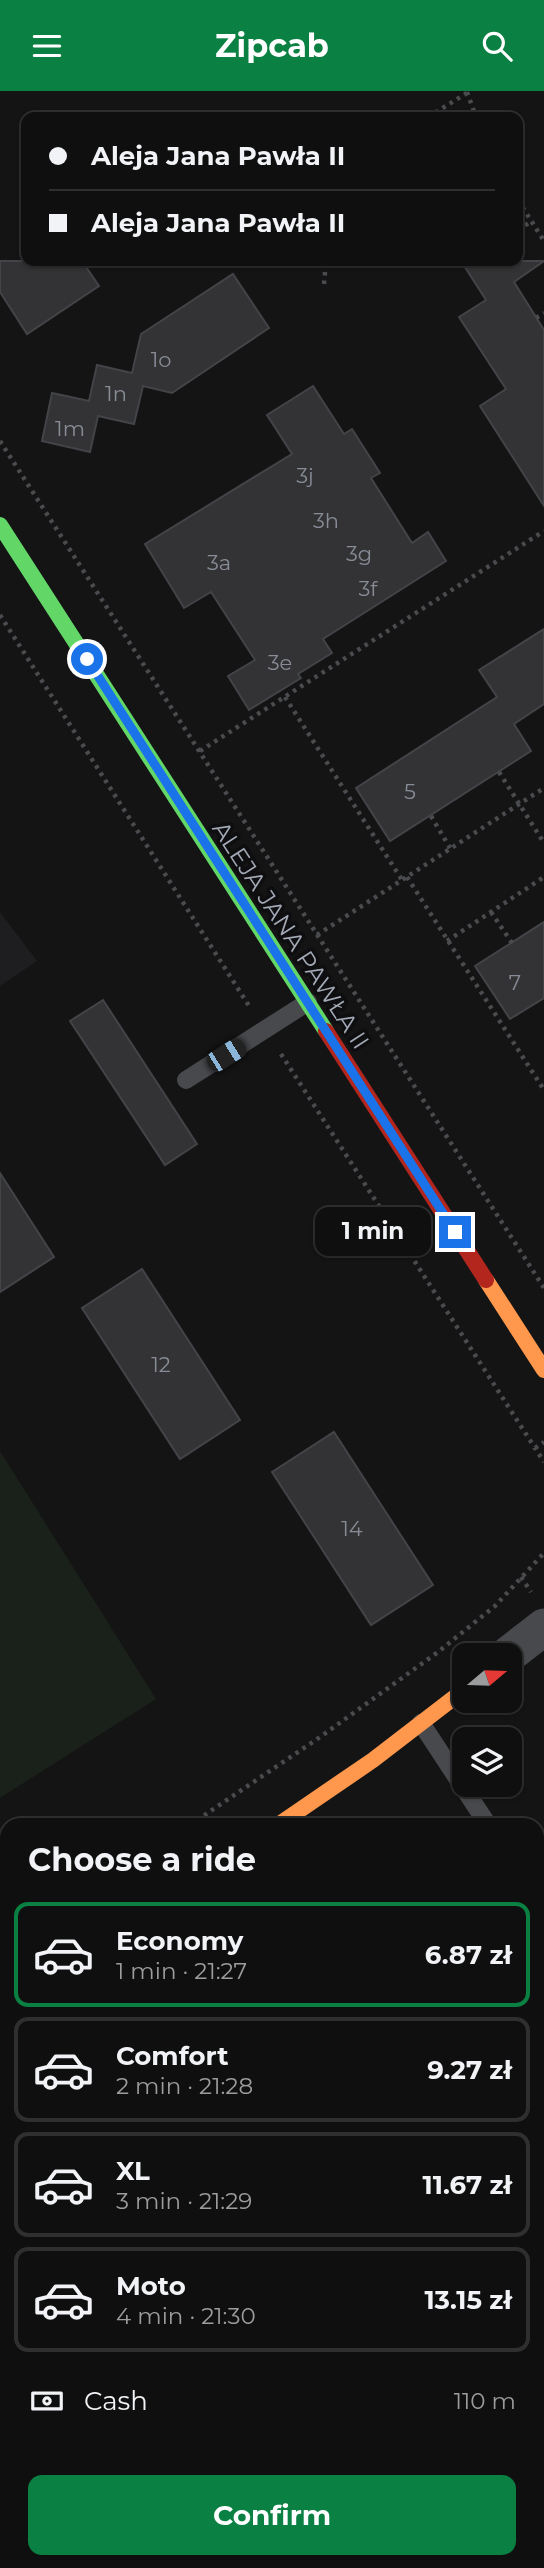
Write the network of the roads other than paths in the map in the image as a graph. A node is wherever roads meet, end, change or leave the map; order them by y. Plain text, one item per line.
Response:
1 (0, 525) edge
2 (308, 1002) junction
3 (186, 1080) dead end
4 (544, 1370) edge
5 (544, 1627) edge
6 (522, 1644) edge
7 (452, 1699) edge
8 (421, 1723) junction
9 (288, 1818) edge
10 (483, 1818) edge

1 - 2 street, ALEJA JANA PAWŁA II
2 - 3 lane
2 - 4 street, ALEJA JANA PAWŁA II
5 - 6 street
7 - 8 street
8 - 9 street
8 - 10 lane

